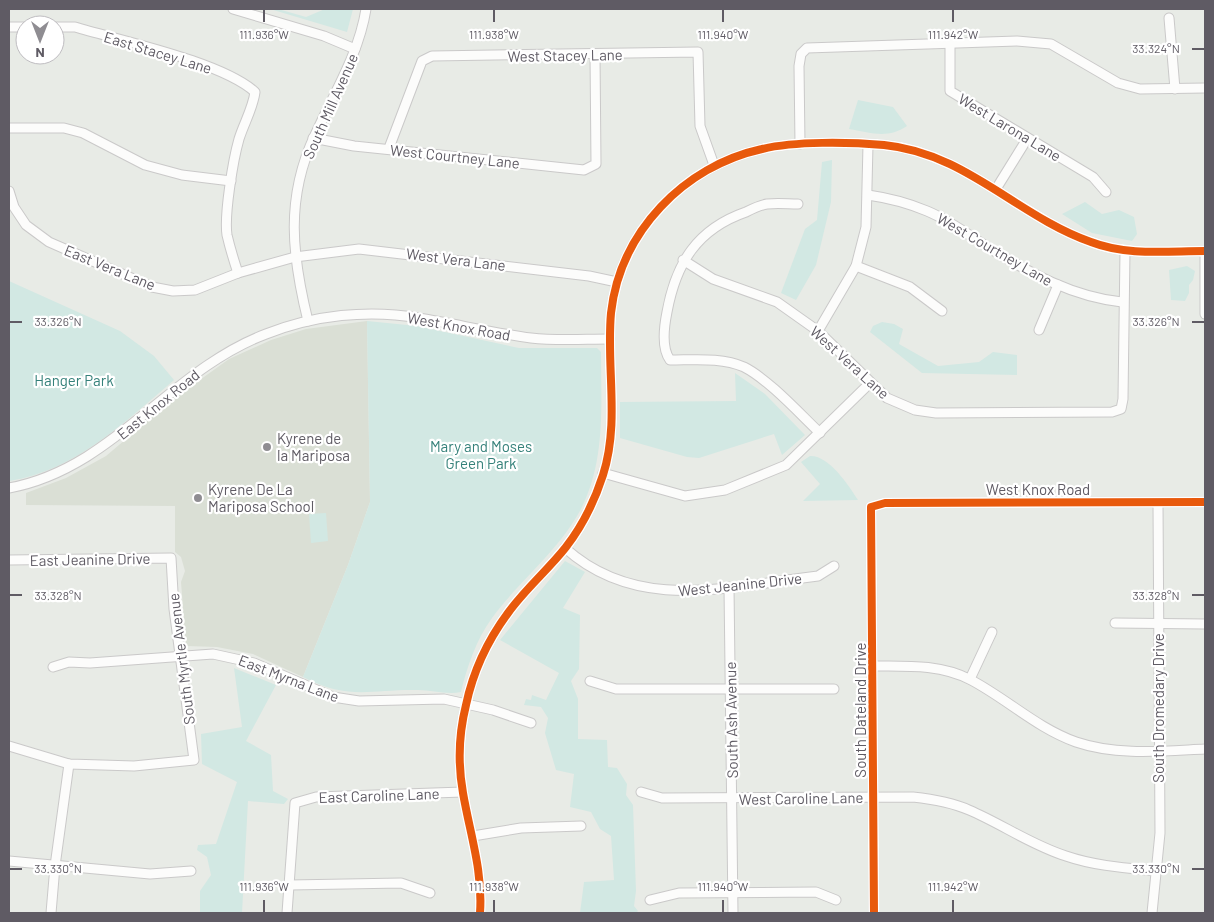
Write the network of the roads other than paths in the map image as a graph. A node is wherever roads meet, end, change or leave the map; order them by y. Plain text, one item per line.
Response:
1 (233, 9) edge
2 (366, 9) edge
3 (1169, 18) dead end
4 (65, 27) edge
5 (950, 44) junction
6 (355, 49) junction
7 (595, 54) junction
8 (1205, 88) edge
9 (1174, 89) junction
10 (9, 128) edge
11 (314, 138) junction
12 (1027, 138) junction
13 (800, 144) junction
14 (868, 145) junction
15 (389, 148) junction
16 (714, 165) junction
17 (231, 181) junction
18 (9, 190) edge
19 (996, 190) junction
20 (1106, 192) dead end
21 (868, 195) junction
22 (798, 204) dead end
23 (1125, 251) junction
24 (1205, 252) edge
25 (295, 257) junction
26 (683, 260) junction
27 (856, 266) junction
28 (238, 273) junction
29 (617, 282) junction
30 (1058, 285) junction
31 (1122, 302) junction
32 (942, 311) dead end
33 (1205, 314) edge
34 (308, 321) junction
35 (1039, 330) dead end
36 (818, 331) junction
37 (610, 339) junction
38 (870, 383) junction
39 (820, 433) junction
40 (603, 473) junction
41 (9, 488) edge
42 (1205, 502) edge
43 (1158, 503) junction
44 (871, 507) joint
45 (565, 548) junction
46 (171, 558) joint
47 (9, 560) edge
48 (834, 566) dead end
49 (729, 587) junction
50 (1116, 623) dead end
51 (1158, 624) junction
52 (1205, 624) edge
53 (992, 632) dead end
54 (179, 655) junction
55 (874, 666) junction
56 (53, 667) dead end
57 (970, 679) junction
58 (590, 681) dead end
59 (834, 689) dead end
60 (731, 690) junction
61 (466, 704) junction
62 (531, 723) dead end
63 (9, 746) edge
64 (1205, 749) edge
65 (1158, 751) junction
66 (69, 764) junction
67 (463, 792) junction
68 (642, 792) dead end
69 (874, 797) junction
70 (732, 799) junction
71 (581, 826) dead end
72 (473, 836) junction
73 (9, 861) edge
74 (55, 866) junction
75 (191, 871) dead end
76 (1157, 871) junction
77 (290, 885) junction
78 (734, 892) junction
79 (430, 893) dead end
80 (650, 900) dead end
81 (836, 900) dead end
82 (51, 913) edge
83 (287, 913) edge
84 (480, 913) edge
85 (733, 913) edge
86 (874, 913) edge
87 (1152, 913) edge

1 - 6 street
2 - 6 street, South Mill Avenue
3 - 9 street
4 - 17 street, East Stacey Lane
5 - 9 street
5 - 12 street, West Larona Lane
5 - 13 street
6 - 11 street, South Mill Avenue
7 - 15 street, West Stacey Lane
7 - 15 street, West Courtney Lane
7 - 16 street, West Stacey Lane
8 - 9 street
10 - 17 street
11 - 15 street, West Courtney Lane
11 - 25 street, South Mill Avenue
12 - 19 street
12 - 20 street, West Larona Lane
13 - 14 street
13 - 16 street
14 - 19 street
14 - 21 street
16 - 29 street
17 - 28 street
18 - 28 street, East Vera Lane
19 - 23 street
21 - 27 street
21 - 30 street, West Courtney Lane
22 - 26 street
23 - 24 street
23 - 31 street
24 - 33 street
25 - 28 street, East Vera Lane
25 - 29 street, West Vera Lane
25 - 34 street, South Mill Avenue
26 - 36 street, West Vera Lane
26 - 39 street
27 - 32 street
27 - 36 street
29 - 37 street
30 - 31 street, West Courtney Lane
30 - 35 street
31 - 38 street, West Vera Lane
34 - 37 street, West Knox Road
34 - 41 street, East Knox Road
36 - 38 street, West Vera Lane
37 - 40 street
38 - 39 street
39 - 40 street
40 - 45 street
42 - 43 street, West Knox Road
43 - 44 street, West Knox Road
43 - 51 street, South Dromedary Drive
44 - 55 street, South Dateland Drive
45 - 49 street, West Jeanine Drive
45 - 61 street
46 - 47 street, East Jeanine Drive
46 - 54 street, South Myrtle Avenue
48 - 49 street, West Jeanine Drive
49 - 60 street, South Ash Avenue
50 - 51 street
51 - 52 street
51 - 65 street, South Dromedary Drive
53 - 57 street
54 - 56 street, East Myrna Lane
54 - 61 street, East Myrna Lane
54 - 66 street, South Myrtle Avenue
55 - 57 street
55 - 69 street, South Dateland Drive
57 - 65 street
58 - 60 street
59 - 60 street
60 - 70 street, South Ash Avenue
61 - 62 street, East Myrna Lane
61 - 67 street
63 - 66 street
64 - 65 street
65 - 76 street, South Dromedary Drive
66 - 74 street
67 - 72 street
67 - 77 street, East Caroline Lane
68 - 70 street, West Caroline Lane
69 - 70 street, West Caroline Lane
69 - 76 street, West Caroline Lane
69 - 86 street, South Dateland Drive
70 - 78 street, South Ash Avenue
71 - 72 street
72 - 84 street
73 - 74 street
74 - 75 street
74 - 82 street
76 - 87 street, South Dromedary Drive
77 - 79 street
77 - 83 street
78 - 80 street
78 - 81 street
78 - 85 street, South Ash Avenue

